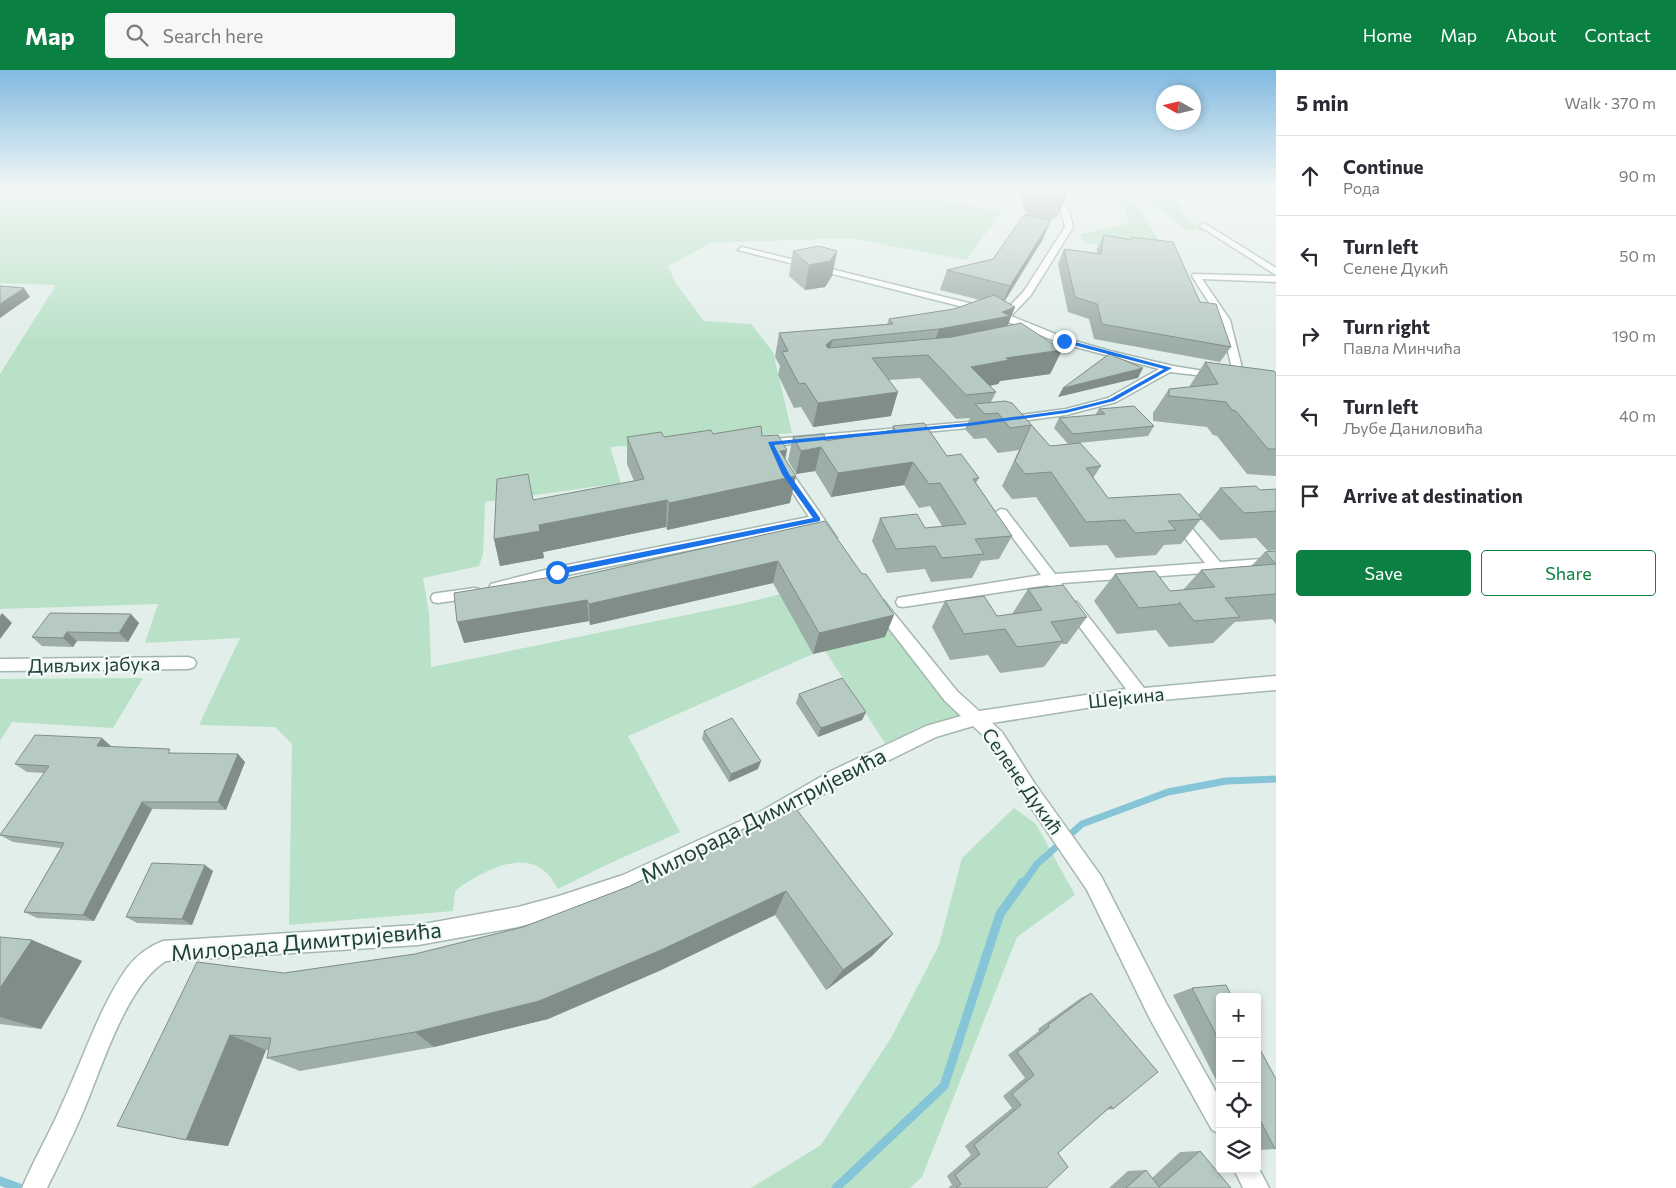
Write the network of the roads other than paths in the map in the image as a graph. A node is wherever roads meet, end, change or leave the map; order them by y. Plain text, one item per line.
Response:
1 (1060, 241) edge
2 (1229, 241) edge
3 (742, 250) dead end
4 (1276, 272) edge
5 (1276, 279) edge
6 (1006, 316) junction
7 (1042, 332) junction
8 (1026, 338) edge
9 (1169, 368) junction
10 (770, 443) junction
11 (747, 445) edge
12 (1170, 511) edge
13 (1001, 513) dead end
14 (817, 520) junction
15 (837, 547) edge
16 (1276, 563) edge
17 (1216, 567) junction
18 (1051, 578) junction
19 (873, 596) edge
20 (438, 598) dead end
21 (903, 602) dead end
22 (188, 663) dead end
23 (0, 665) edge
24 (1276, 683) edge
25 (1139, 694) junction
26 (978, 718) junction
27 (1216, 1115) edge
28 (1248, 1173) edge
29 (34, 1188) edge
30 (1257, 1188) edge

1 - 6 street
2 - 4 street
3 - 6 street
5 - 9 street
6 - 7 street
7 - 8 street
7 - 9 street
9 - 10 street
10 - 11 street
10 - 14 street
12 - 17 street
13 - 18 street
14 - 15 street
14 - 20 street
16 - 17 street
17 - 18 street
18 - 21 street
18 - 25 street
19 - 26 street, Селене Дукић
22 - 23 street, Дивљих јабука
24 - 25 street, Шејкина
25 - 26 street, Шејкина
26 - 27 street, Селене Дукић
26 - 29 street, Милорада Димитријевића
28 - 30 street

